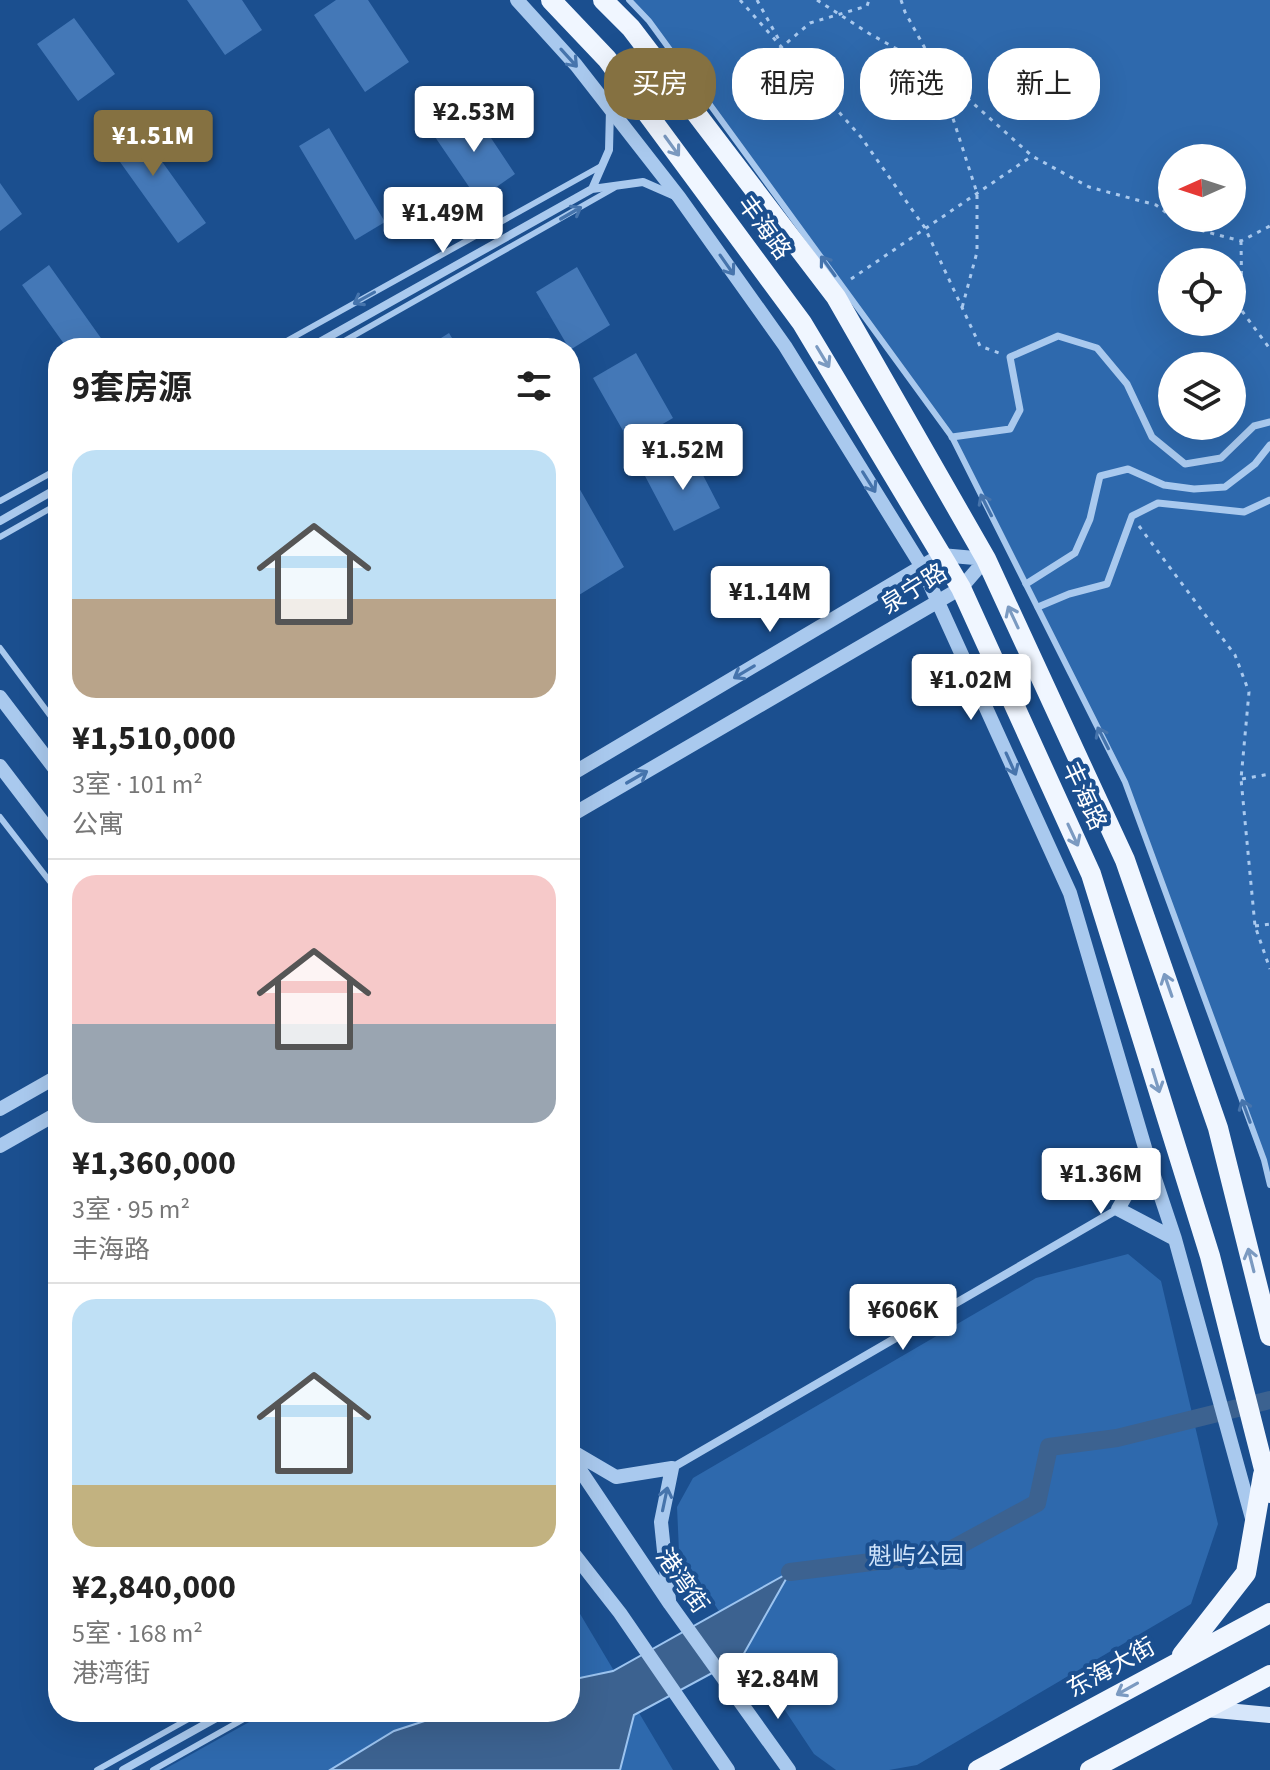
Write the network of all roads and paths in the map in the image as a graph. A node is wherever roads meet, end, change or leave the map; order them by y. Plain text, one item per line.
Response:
1 (517, 0) edge
2 (551, 0) edge
3 (603, 0) edge
4 (629, 0) edge
5 (740, 0) edge
6 (757, 0) edge
7 (817, 0) edge
8 (869, 0) edge
9 (901, 0) edge
10 (840, 14) junction
11 (782, 47) junction
12 (895, 48) edge
13 (925, 48) edge
14 (604, 100) edge
15 (972, 102) edge
16 (610, 120) edge
17 (619, 120) edge
18 (953, 120) edge
19 (1032, 156) junction
20 (603, 165) junction
21 (617, 186) junction
22 (592, 189) junction
23 (977, 193) junction
24 (679, 197) junction
25 (1158, 206) edge
26 (1270, 226) edge
27 (925, 228) junction
28 (1207, 232) edge
29 (1241, 241) junction
30 (842, 286) junction
31 (962, 308) junction
32 (292, 338) edge
33 (327, 338) edge
34 (350, 338) edge
35 (1270, 349) edge
36 (1010, 357) junction
37 (1270, 422) edge
38 (952, 437) junction
39 (1270, 445) edge
40 (48, 475) edge
41 (48, 494) edge
42 (1270, 500) edge
43 (0, 501) edge
44 (48, 510) edge
45 (1132, 516) junction
46 (0, 521) edge
47 (0, 537) edge
48 (941, 555) junction
49 (986, 559) junction
50 (922, 567) junction
51 (1026, 584) junction
52 (961, 588) junction
53 (938, 602) junction
54 (1038, 607) junction
55 (0, 648) edge
56 (0, 697) edge
57 (48, 713) edge
58 (48, 760) edge
59 (0, 766) edge
60 (580, 769) edge
61 (1270, 774) edge
62 (1241, 779) junction
63 (580, 810) edge
64 (0, 817) edge
65 (48, 829) edge
66 (48, 879) edge
67 (1270, 924) edge
68 (1255, 926) junction
69 (1270, 969) edge
70 (48, 1082) edge
71 (0, 1109) edge
72 (48, 1119) edge
73 (0, 1146) edge
74 (1148, 1158) junction
75 (1270, 1185) edge
76 (1118, 1209) junction
77 (1175, 1239) junction
78 (1270, 1336) edge
79 (580, 1457) edge
80 (580, 1467) edge
81 (1264, 1467) junction
82 (672, 1468) junction
83 (1270, 1493) edge
84 (1254, 1527) junction
85 (580, 1563) edge
86 (580, 1570) edge
87 (586, 1572) junction
88 (672, 1607) junction
89 (1270, 1613) edge
90 (1176, 1662) junction
91 (1270, 1675) edge
92 (1205, 1709) junction
93 (1270, 1715) edge
94 (183, 1722) edge
95 (209, 1722) edge
96 (238, 1722) edge
97 (97, 1770) edge
98 (123, 1770) edge
99 (153, 1770) edge
100 (728, 1770) edge
101 (789, 1770) edge
102 (978, 1770) edge
103 (1090, 1770) edge

1 -> 14 street
2 -> 48 main road, 丰海路
3 - 49 main road, 丰海路
30 -> 4 lane
5 - 11 path
6 - 11 path
7 - 10 path
8 - 10 path
9 - 13 path
10 - 11 path
10 - 12 path
11 - 27 path
15 - 19 path
16 - 20 street
17 - 24 street
18 - 23 path
19 - 23 path
19 - 25 path
20 - 22 street
20 -> 32 lane
21 - 22 street
21 - 24 street
34 -> 21 lane
22 - 33 street
23 - 27 path
23 - 31 path
24 -> 50 street
26 - 29 path
27 - 30 path
27 - 31 path
28 - 29 path
29 - 35 path
30 - 38 lane
31 - 36 path
36 - 37 street
36 - 38 street
51 -> 38 lane
39 - 51 street
40 - 43 lane
41 - 46 street
42 - 45 street
44 - 47 lane
45 - 54 street
45 - 62 path
48 - 49 street, 泉宁路
48 - 50 street, 泉宁路
48 - 52 main road, 丰海路
49 - 52 street, 泉宁路
78 -> 49 main road, 丰海路
50 - 53 street
50 -> 60 street, 泉宁路
51 - 54 lane
52 - 53 street, 泉宁路
52 -> 81 main road, 丰海路
63 -> 53 street, 泉宁路
53 -> 74 street
75 -> 54 lane
55 - 57 lane
56 - 58 street
59 - 65 street
61 - 62 path
62 - 68 path
64 - 66 lane
67 - 68 path
68 - 69 path
70 - 71 street
72 - 73 street
74 - 76 street
74 - 77 street
76 - 77 street
76 - 82 street
77 - 84 street
79 - 82 street
80 - 88 street, 港湾街
81 - 83 main road, 丰海路
81 - 84 main road
88 -> 82 street
84 - 90 main road
85 - 87 street
86 - 87 street
87 - 100 street
88 - 101 street, 港湾街
89 - 90 main road, 东海大街
90 -> 102 main road, 东海大街
91 - 92 main road
92 - 93 main road
92 - 103 main road
94 - 97 lane
95 - 98 street
96 - 99 lane

